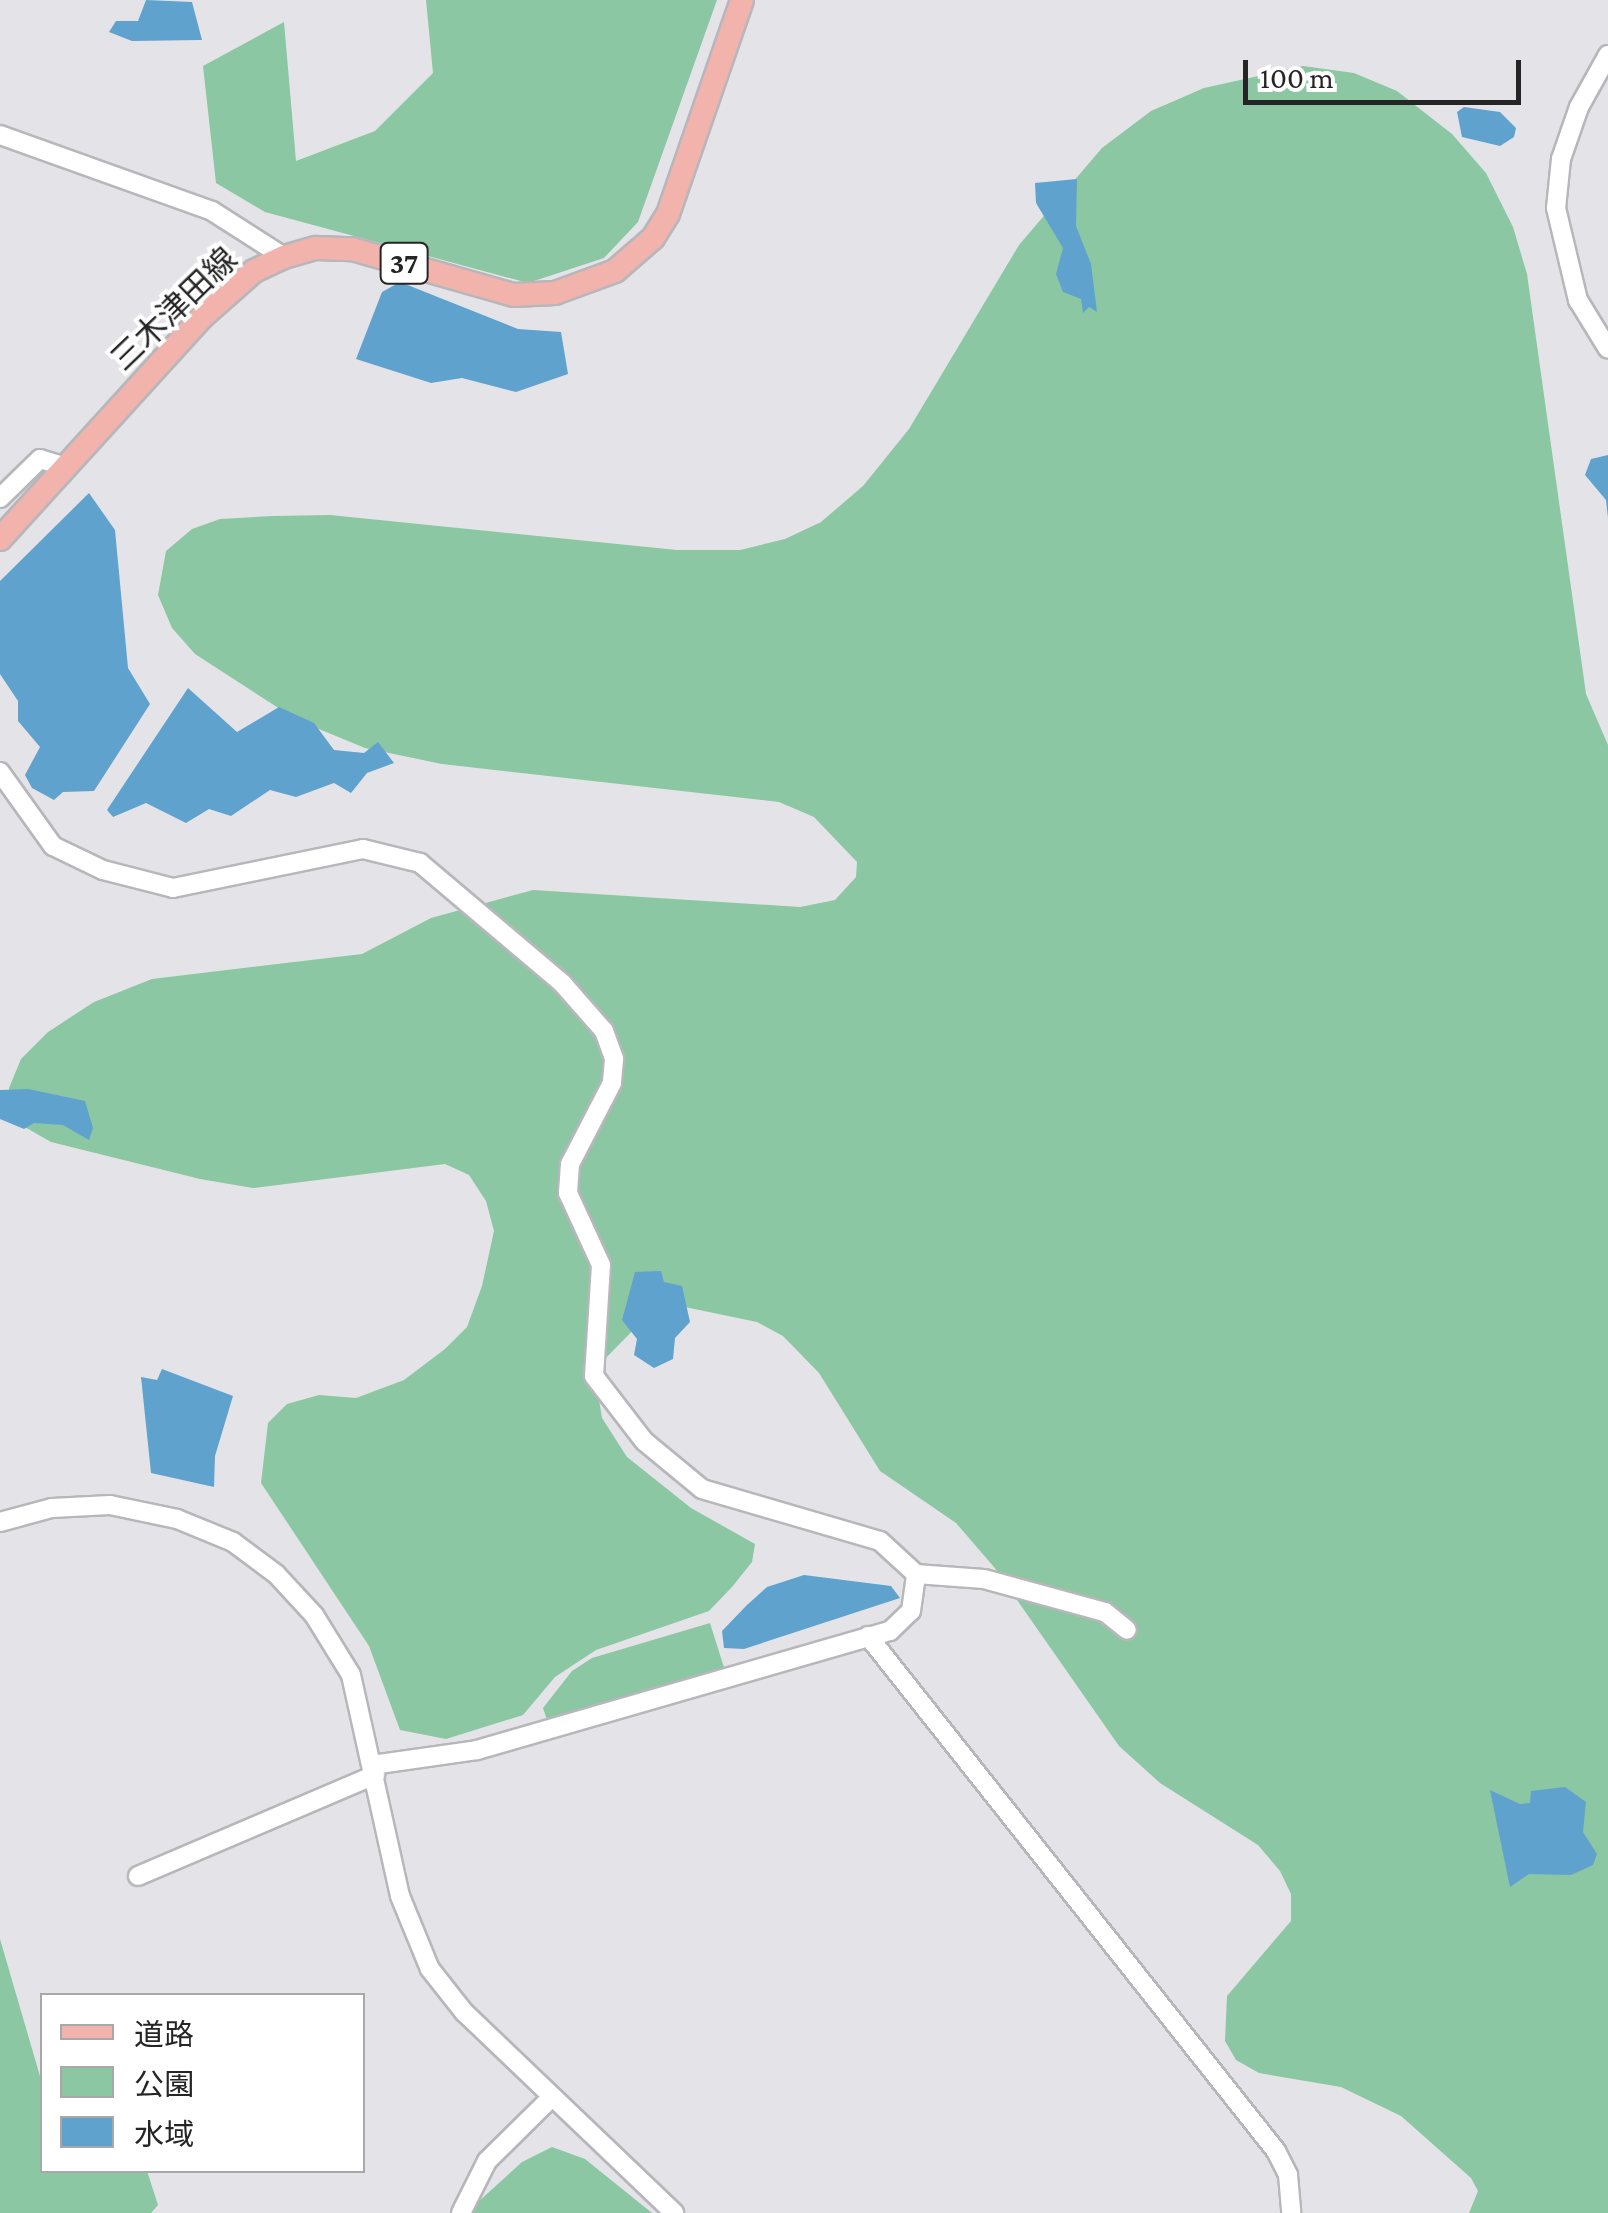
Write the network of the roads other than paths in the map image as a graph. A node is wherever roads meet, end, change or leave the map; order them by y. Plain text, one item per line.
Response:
1 (742, 0) edge
2 (1608, 55) edge
3 (0, 135) edge
4 (284, 257) junction
5 (1608, 349) edge
6 (68, 467) junction
7 (0, 498) edge
8 (0, 539) edge
9 (0, 772) edge
10 (0, 1522) edge
11 (916, 1574) junction
12 (1127, 1630) dead end
13 (868, 1636) junction
14 (373, 1770) junction
15 (138, 1876) dead end
16 (552, 2097) junction
17 (461, 2213) edge
18 (674, 2213) edge
19 (1291, 2213) edge

1 - 4 main road, 三木津田線 / 37
2 - 5 street
3 - 4 street
4 - 6 main road, 三木津田線 / 37
6 - 7 street
6 - 8 main road, 三木津田線 / 37
9 - 11 street
10 - 14 street
11 - 12 street
11 - 13 street
13 - 14 street
13 - 19 street
14 - 15 street
14 - 16 street
16 - 17 street
16 - 18 street

